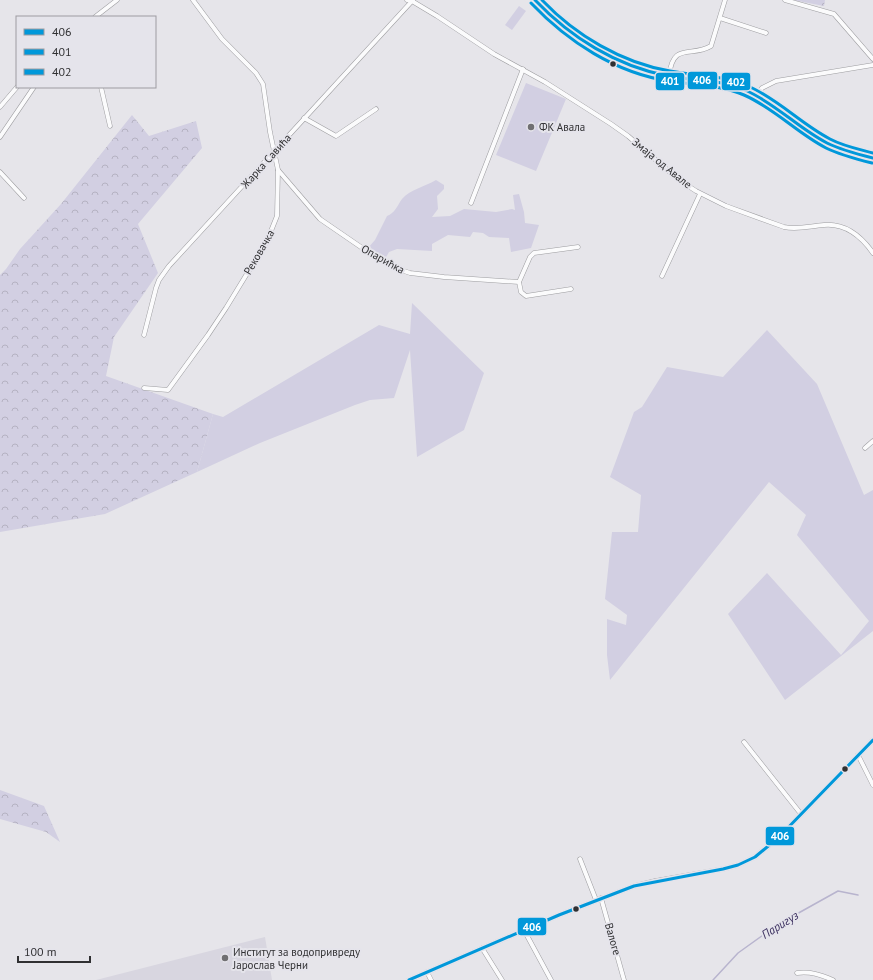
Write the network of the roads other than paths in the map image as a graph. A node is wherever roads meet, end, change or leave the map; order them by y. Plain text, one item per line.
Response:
1 (117, 0) edge
2 (193, 0) edge
3 (407, 0) edge
4 (534, 0) edge
5 (725, 0) edge
6 (785, 0) edge
7 (413, 1) edge
8 (96, 16) edge
9 (720, 18) junction
10 (766, 33) dead end
11 (873, 59) edge
12 (873, 65) edge
13 (523, 69) junction
14 (669, 76) junction
15 (16, 88) edge
16 (33, 88) edge
17 (101, 88) edge
18 (756, 96) junction
19 (0, 107) edge
20 (376, 110) dead end
21 (304, 118) junction
22 (110, 126) dead end
23 (0, 137) edge
24 (274, 152) junction
25 (873, 158) edge
26 (278, 170) junction
27 (0, 172) edge
28 (700, 194) junction
29 (24, 198) dead end
30 (471, 203) dead end
31 (578, 247) dead end
32 (873, 253) edge
33 (662, 276) dead end
34 (520, 282) junction
35 (571, 289) dead end
36 (144, 335) dead end
37 (144, 388) dead end
38 (873, 441) edge
39 (866, 448) dead end
40 (873, 740) edge
41 (744, 742) dead end
42 (858, 755) junction
43 (873, 785) edge
44 (801, 814) junction
45 (580, 859) dead end
46 (601, 898) junction
47 (596, 900) junction
48 (524, 930) junction
49 (482, 948) junction
50 (427, 972) junction
51 (797, 973) dead end
52 (409, 980) edge
53 (431, 980) edge
54 (502, 980) edge
55 (551, 980) edge
56 (624, 980) edge
57 (833, 980) edge

1 - 8 street
2 - 24 street, Рековачка
3 - 7 street, Змаја од Авале
4 - 14 main road
5 - 9 street
6 - 11 street
7 - 13 street, Змаја од Авале
7 - 21 street, Жарка Савића
9 - 10 street
9 - 14 street
12 - 18 street
13 - 28 street, Змаја од Авале
13 - 30 street
14 - 18 main road
15 - 19 street
16 - 23 street
17 - 22 street
18 - 25 main road
20 - 21 street
21 - 24 street, Жарка Савића
24 - 26 street, Рековачка
24 - 36 street, Жарка Савића
26 - 34 street, Опарићка
26 - 37 street, Рековачка
27 - 29 street
28 - 32 street, Змаја од Авале
28 - 33 street
31 - 34 street
34 - 35 street
38 - 39 street
40 - 42 street
41 - 44 street
42 - 43 street
42 - 44 street
44 - 46 street
45 - 47 street
46 - 47 street
46 - 56 street, Валоге
47 - 48 street
48 - 49 street
48 - 55 street
49 - 50 street
49 - 54 street
50 - 52 street
50 - 53 street
51 - 57 street

